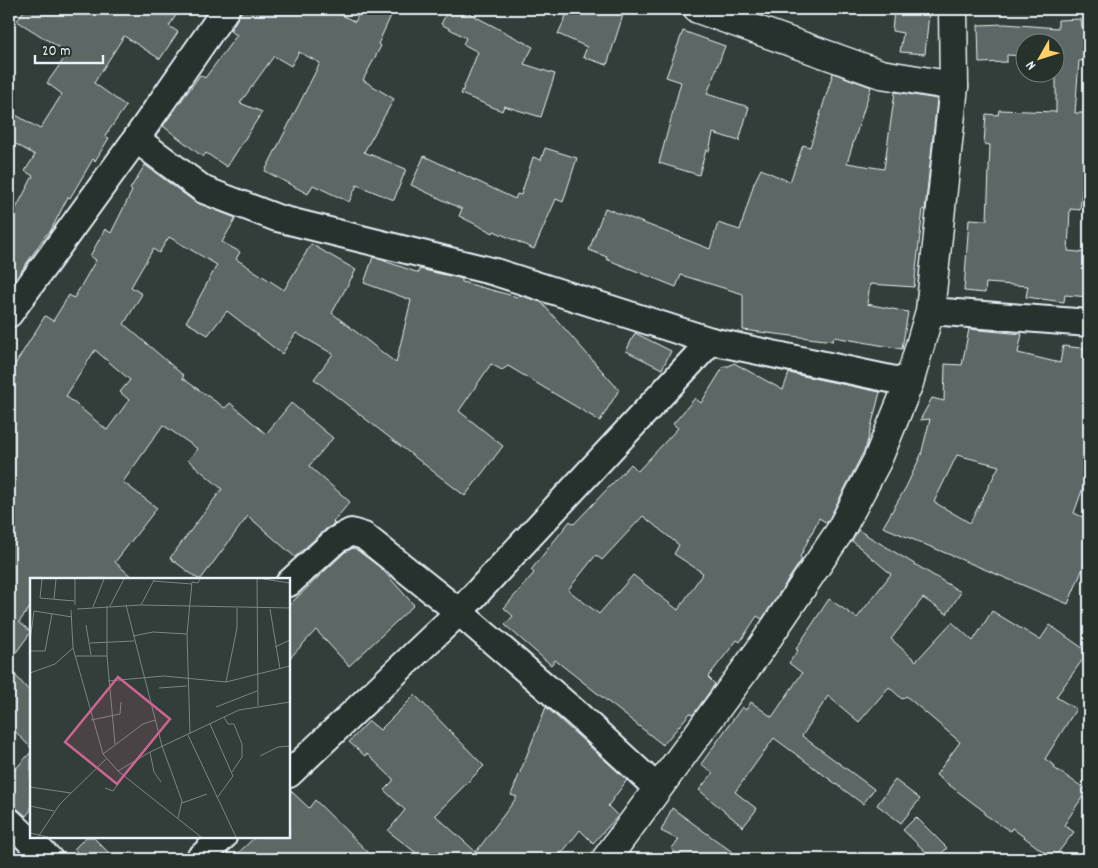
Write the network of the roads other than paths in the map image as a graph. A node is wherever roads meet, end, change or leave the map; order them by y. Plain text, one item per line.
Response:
1 (226, 9) edge
2 (698, 9) edge
3 (953, 9) edge
4 (954, 86) junction
5 (136, 139) junction
6 (930, 311) junction
7 (9, 314) edge
8 (1089, 323) edge
9 (711, 341) junction
10 (909, 383) junction
11 (290, 582) edge
12 (459, 612) junction
13 (290, 773) edge
14 (658, 788) junction
15 (9, 821) edge
16 (222, 838) edge
17 (49, 859) edge
18 (199, 859) edge
19 (606, 859) edge

1 - 5 street
2 - 4 street
3 - 4 street
4 - 6 street
5 - 7 street
5 - 9 street
6 - 8 street
6 - 10 street
9 - 10 street
9 - 12 street
10 - 14 street
11 - 12 street
12 - 13 street
12 - 14 street
14 - 19 street
15 - 17 street
16 - 18 street

